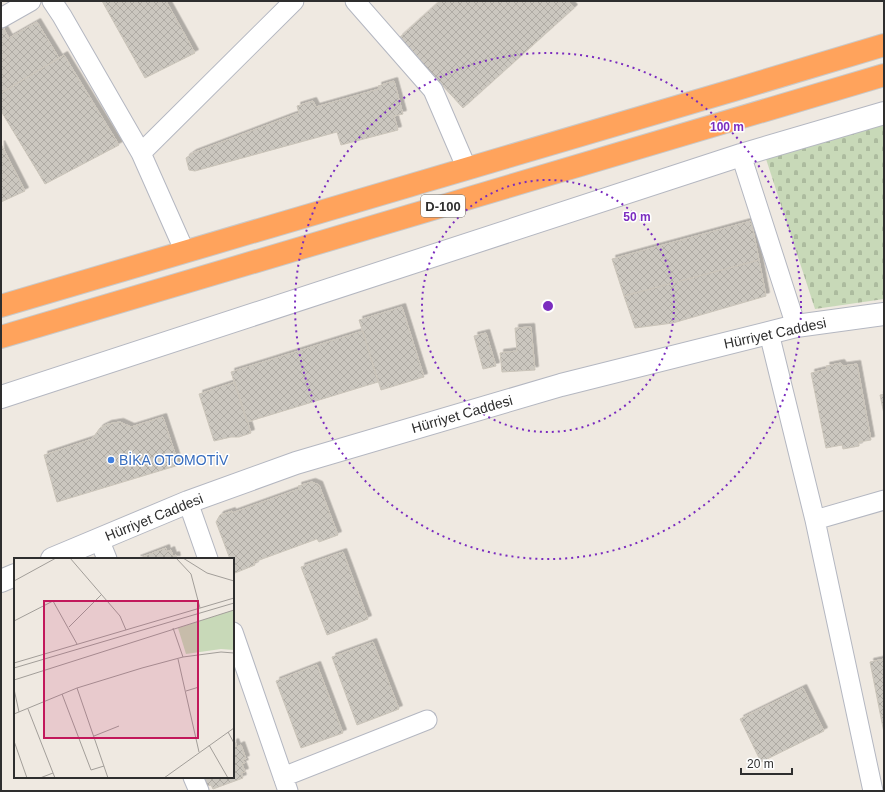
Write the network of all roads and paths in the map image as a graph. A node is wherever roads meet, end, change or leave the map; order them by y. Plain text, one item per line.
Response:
1 (31, 1) edge
2 (52, 1) edge
3 (294, 1) edge
4 (356, 1) edge
5 (1, 18) edge
6 (884, 45) edge
7 (884, 75) edge
8 (884, 113) edge
9 (141, 153) junction
10 (741, 155) junction
11 (467, 169) junction
12 (185, 252) junction
13 (1, 306) edge
14 (884, 314) edge
15 (796, 326) junction
16 (769, 333) junction
17 (1, 336) edge
18 (1, 397) edge
19 (884, 500) edge
20 (188, 502) junction
21 (814, 520) junction
22 (99, 539) junction
23 (54, 558) edge
24 (107, 558) edge
25 (208, 558) edge
26 (14, 575) edge
27 (1, 580) edge
28 (234, 635) edge
29 (427, 720) dead end
30 (193, 778) edge
31 (286, 784) edge
32 (199, 791) edge
33 (873, 791) edge

1 - 5 street
2 - 9 street
3 - 9 street
4 - 11 street
6 - 11 highway, D-100
7 - 17 highway, D-100
8 - 10 main road
9 - 12 street
10 - 15 street
10 - 18 main road
11 - 12 highway, D-100
12 - 13 highway, D-100
14 - 15 main road, Hürriyet Caddesi
15 - 16 main road, Hürriyet Caddesi
16 - 20 main road, Hürriyet Caddesi
16 - 21 street
19 - 21 street
20 - 22 main road, Hürriyet Caddesi
20 - 25 street
21 - 33 street
22 - 23 main road, Hürriyet Caddesi
22 - 24 street
26 - 27 main road
28 - 31 street
29 - 31 street
30 - 32 street

